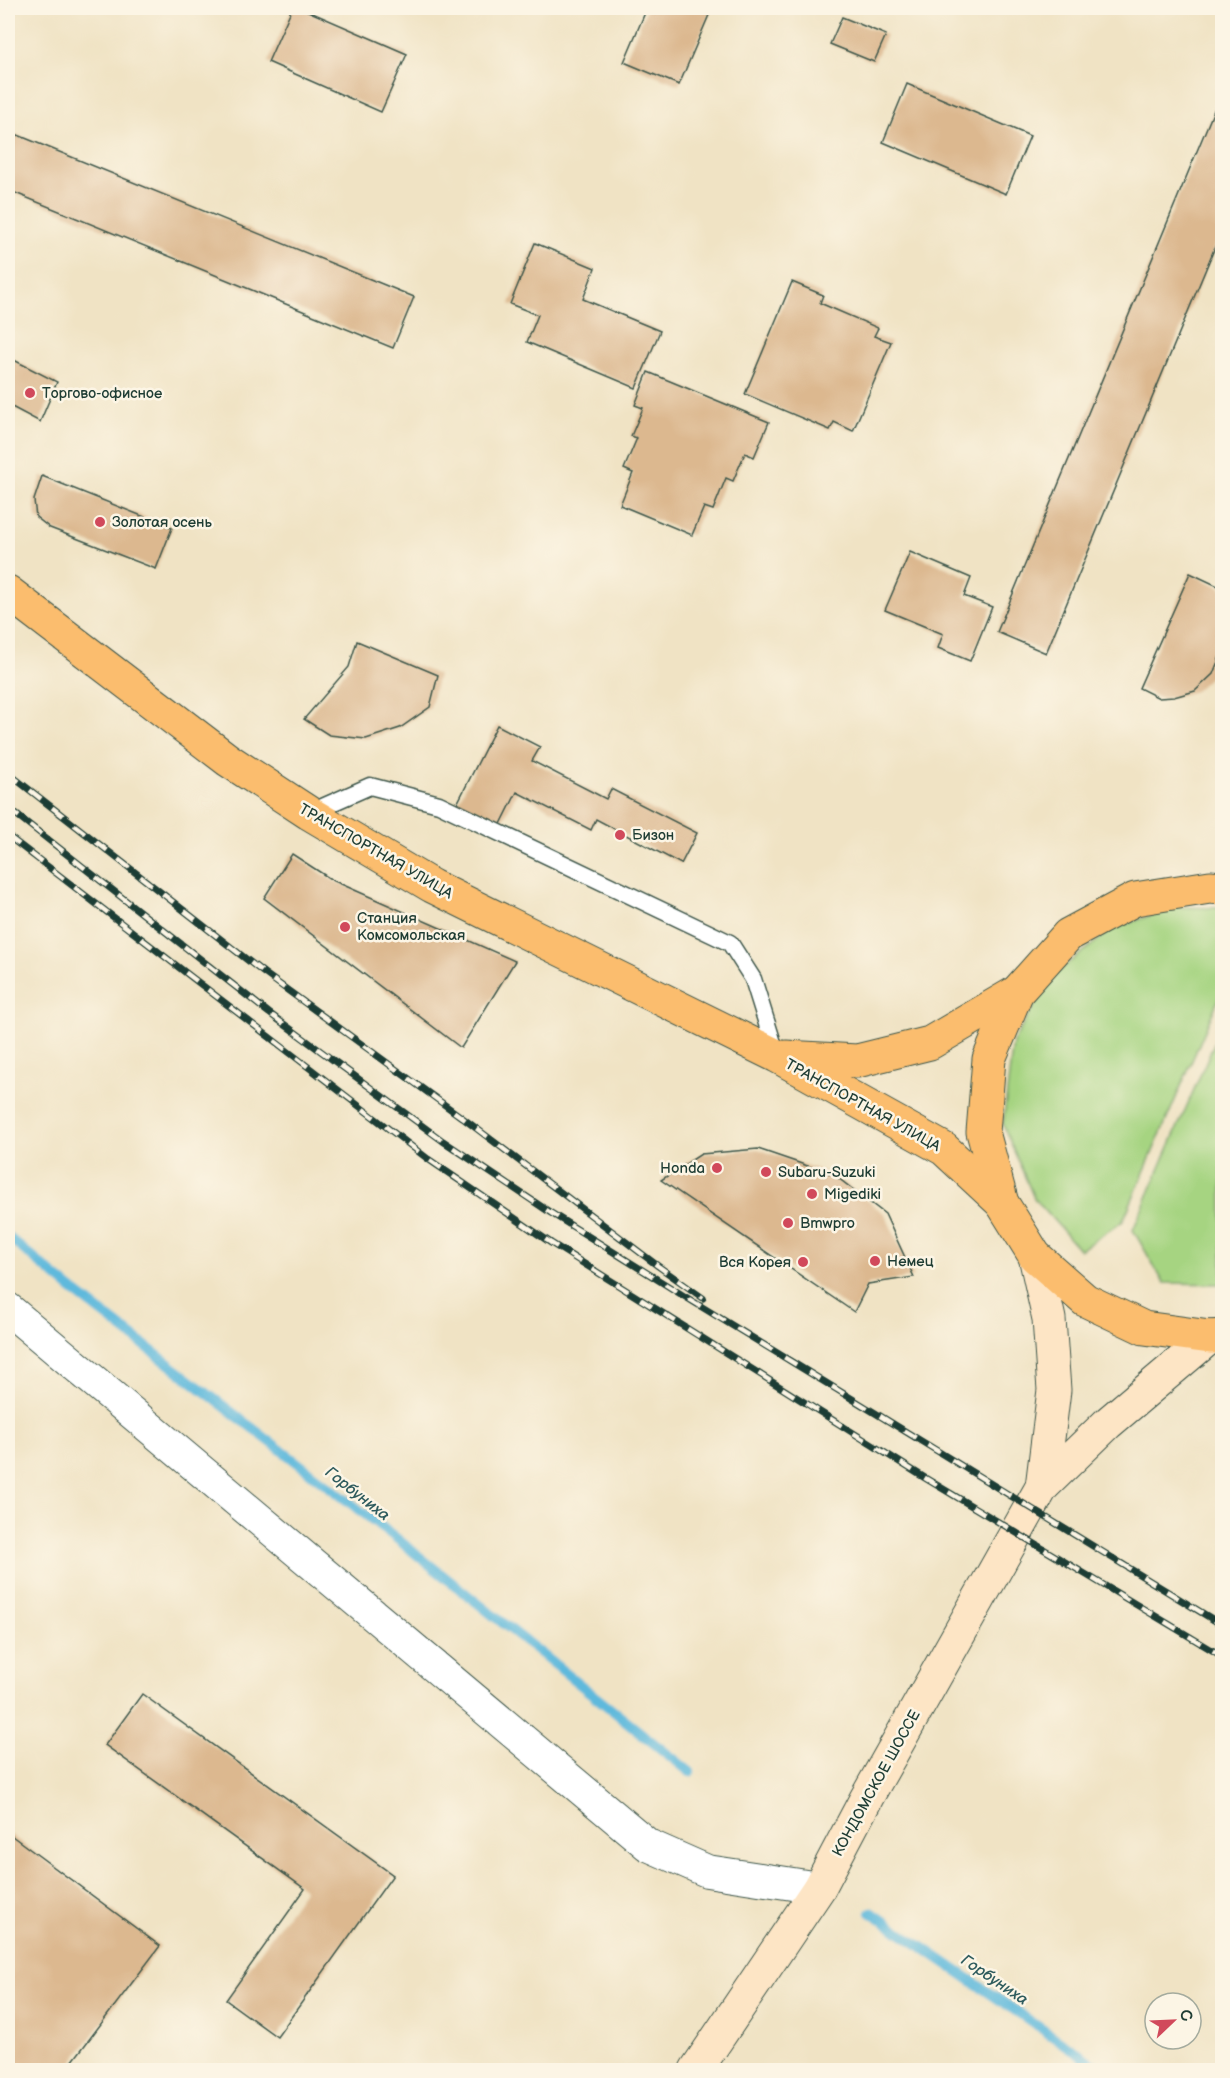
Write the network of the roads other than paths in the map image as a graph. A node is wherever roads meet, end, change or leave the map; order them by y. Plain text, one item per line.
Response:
1 (8, 592) edge
2 (309, 813) junction
3 (1218, 884) edge
4 (1017, 992) junction
5 (777, 1056) junction
6 (1002, 1203) junction
7 (1035, 1256) junction
8 (8, 1310) edge
9 (1216, 1337) edge
10 (1042, 1487) junction
11 (819, 1888) junction
12 (696, 2070) edge

1 - 2 main road, ТРАНСПОРТНАЯ УЛИЦА
2 - 5 main road, ТРАНСПОРТНАЯ УЛИЦА
2 - 5 lane
3 - 4 main road
4 - 5 main road, ТРАНСПОРТНАЯ УЛИЦА
4 - 6 main road
5 - 6 main road, ТРАНСПОРТНАЯ УЛИЦА
6 - 7 main road
7 - 9 main road
7 - 10 street, КОНДОМСКОЕ ШОССЕ
8 - 11 street
9 - 10 street, КОНДОМСКОЕ ШОССЕ
10 - 11 street, КОНДОМСКОЕ ШОССЕ
11 - 12 street, КОНДОМСКОЕ ШОССЕ

